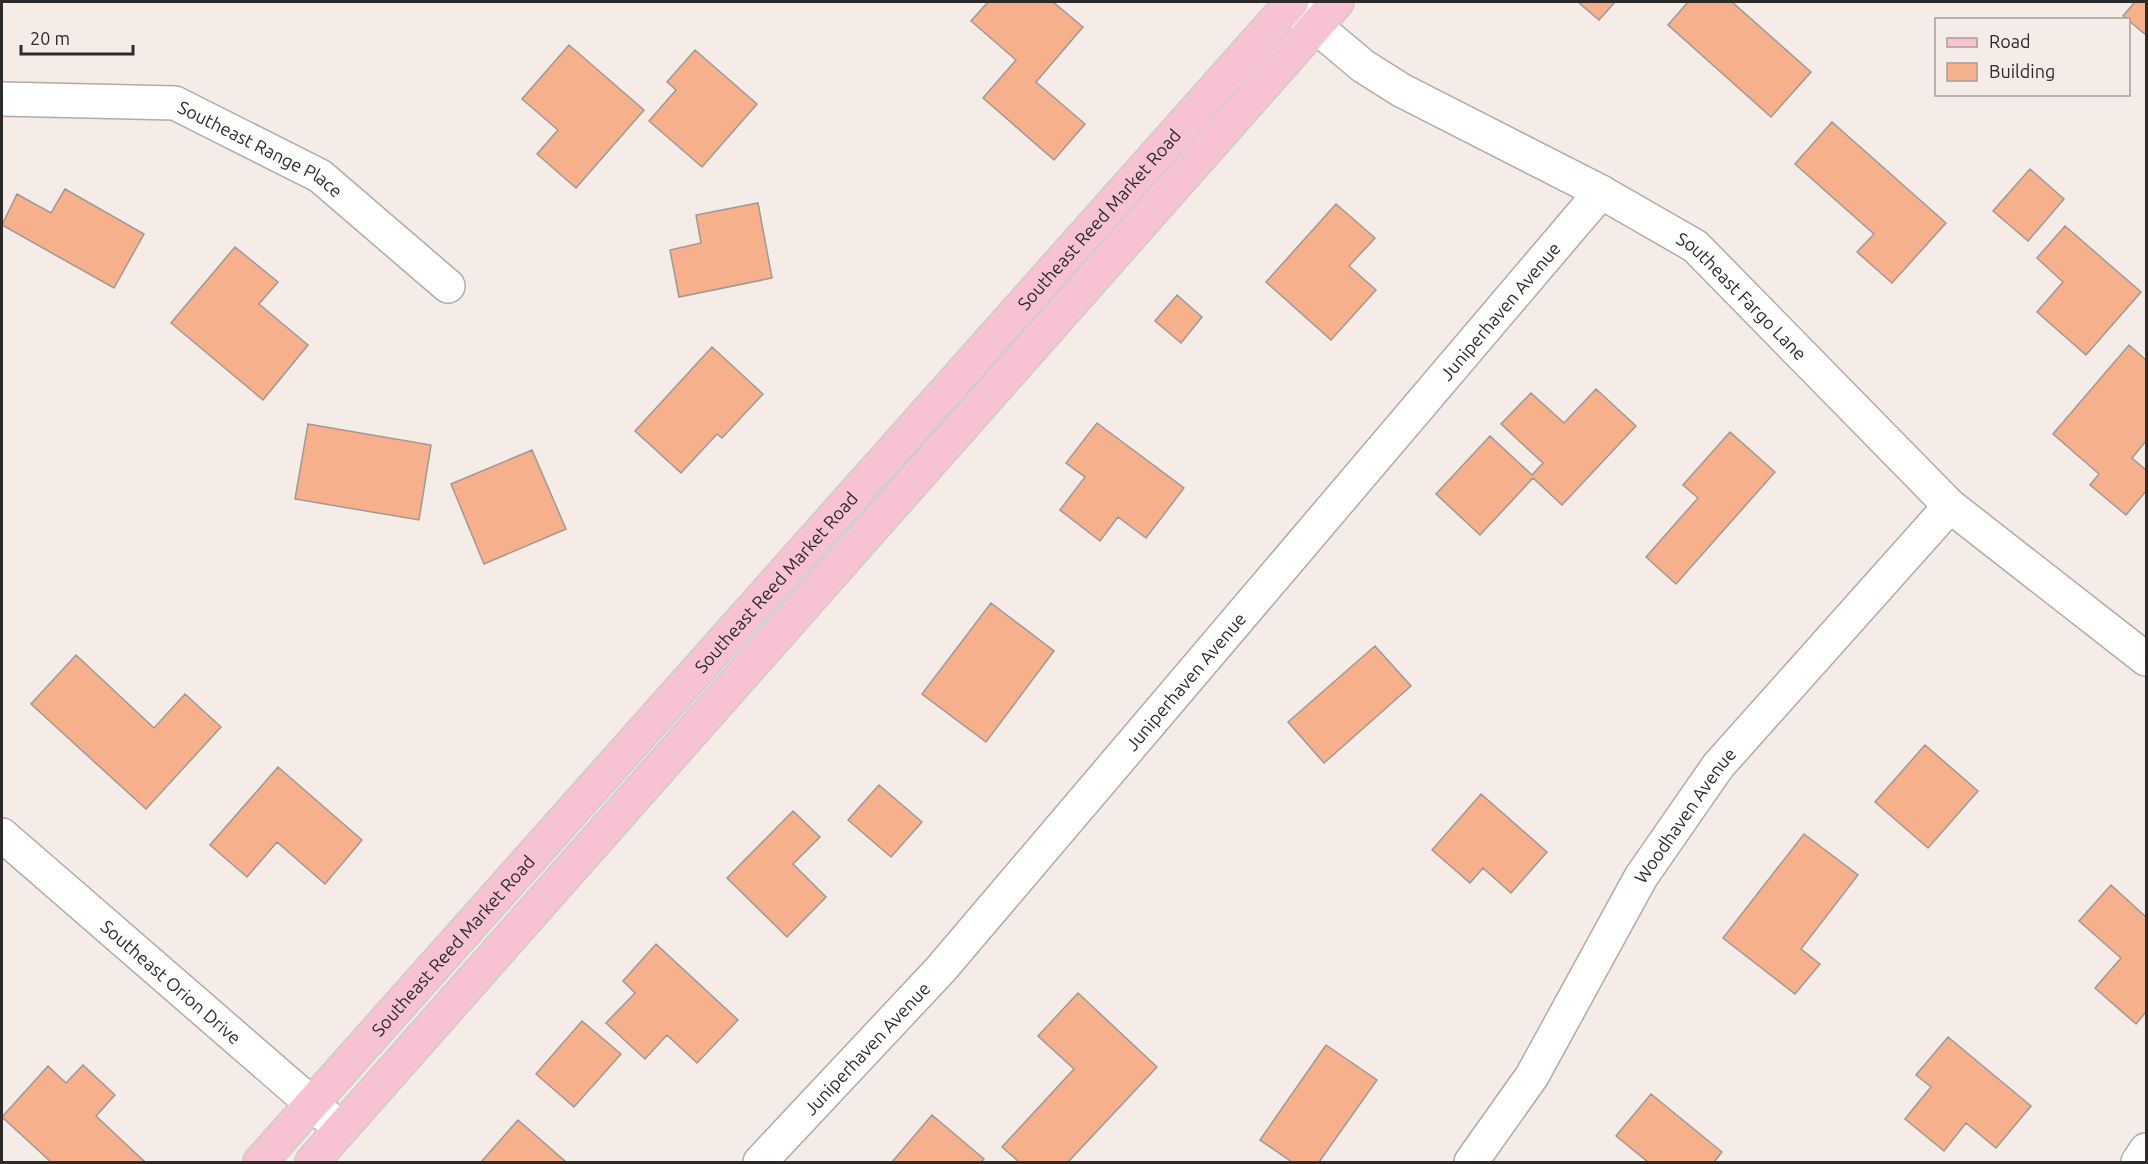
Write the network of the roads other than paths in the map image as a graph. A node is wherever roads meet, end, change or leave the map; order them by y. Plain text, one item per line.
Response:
1 (1290, 2) edge
2 (1326, 14) edge
3 (2, 99) edge
4 (1601, 192) junction
5 (448, 286) dead end
6 (1950, 506) junction
7 (2146, 659) edge
8 (2, 835) edge
9 (312, 1104) junction
10 (341, 1129) junction
11 (2146, 1150) edge
12 (260, 1162) edge
13 (312, 1162) edge
14 (760, 1162) edge
15 (1471, 1162) edge
16 (2138, 1162) edge

1 - 2 street, Southeast Fargo Lane
1 - 9 main road, Southeast Reed Market Road
2 - 4 street, Southeast Fargo Lane
2 - 10 main road, Southeast Reed Market Road
3 - 5 street, Southeast Range Place
4 - 6 street, Southeast Fargo Lane
4 - 14 street, Juniperhaven Avenue
6 - 7 street, Southeast Fargo Lane
6 - 15 street, Woodhaven Avenue
8 - 9 street, Southeast Orion Drive
9 - 10 street, Southeast Orion Drive
9 - 12 main road, Southeast Reed Market Road
10 - 13 main road, Southeast Reed Market Road
11 - 16 street

